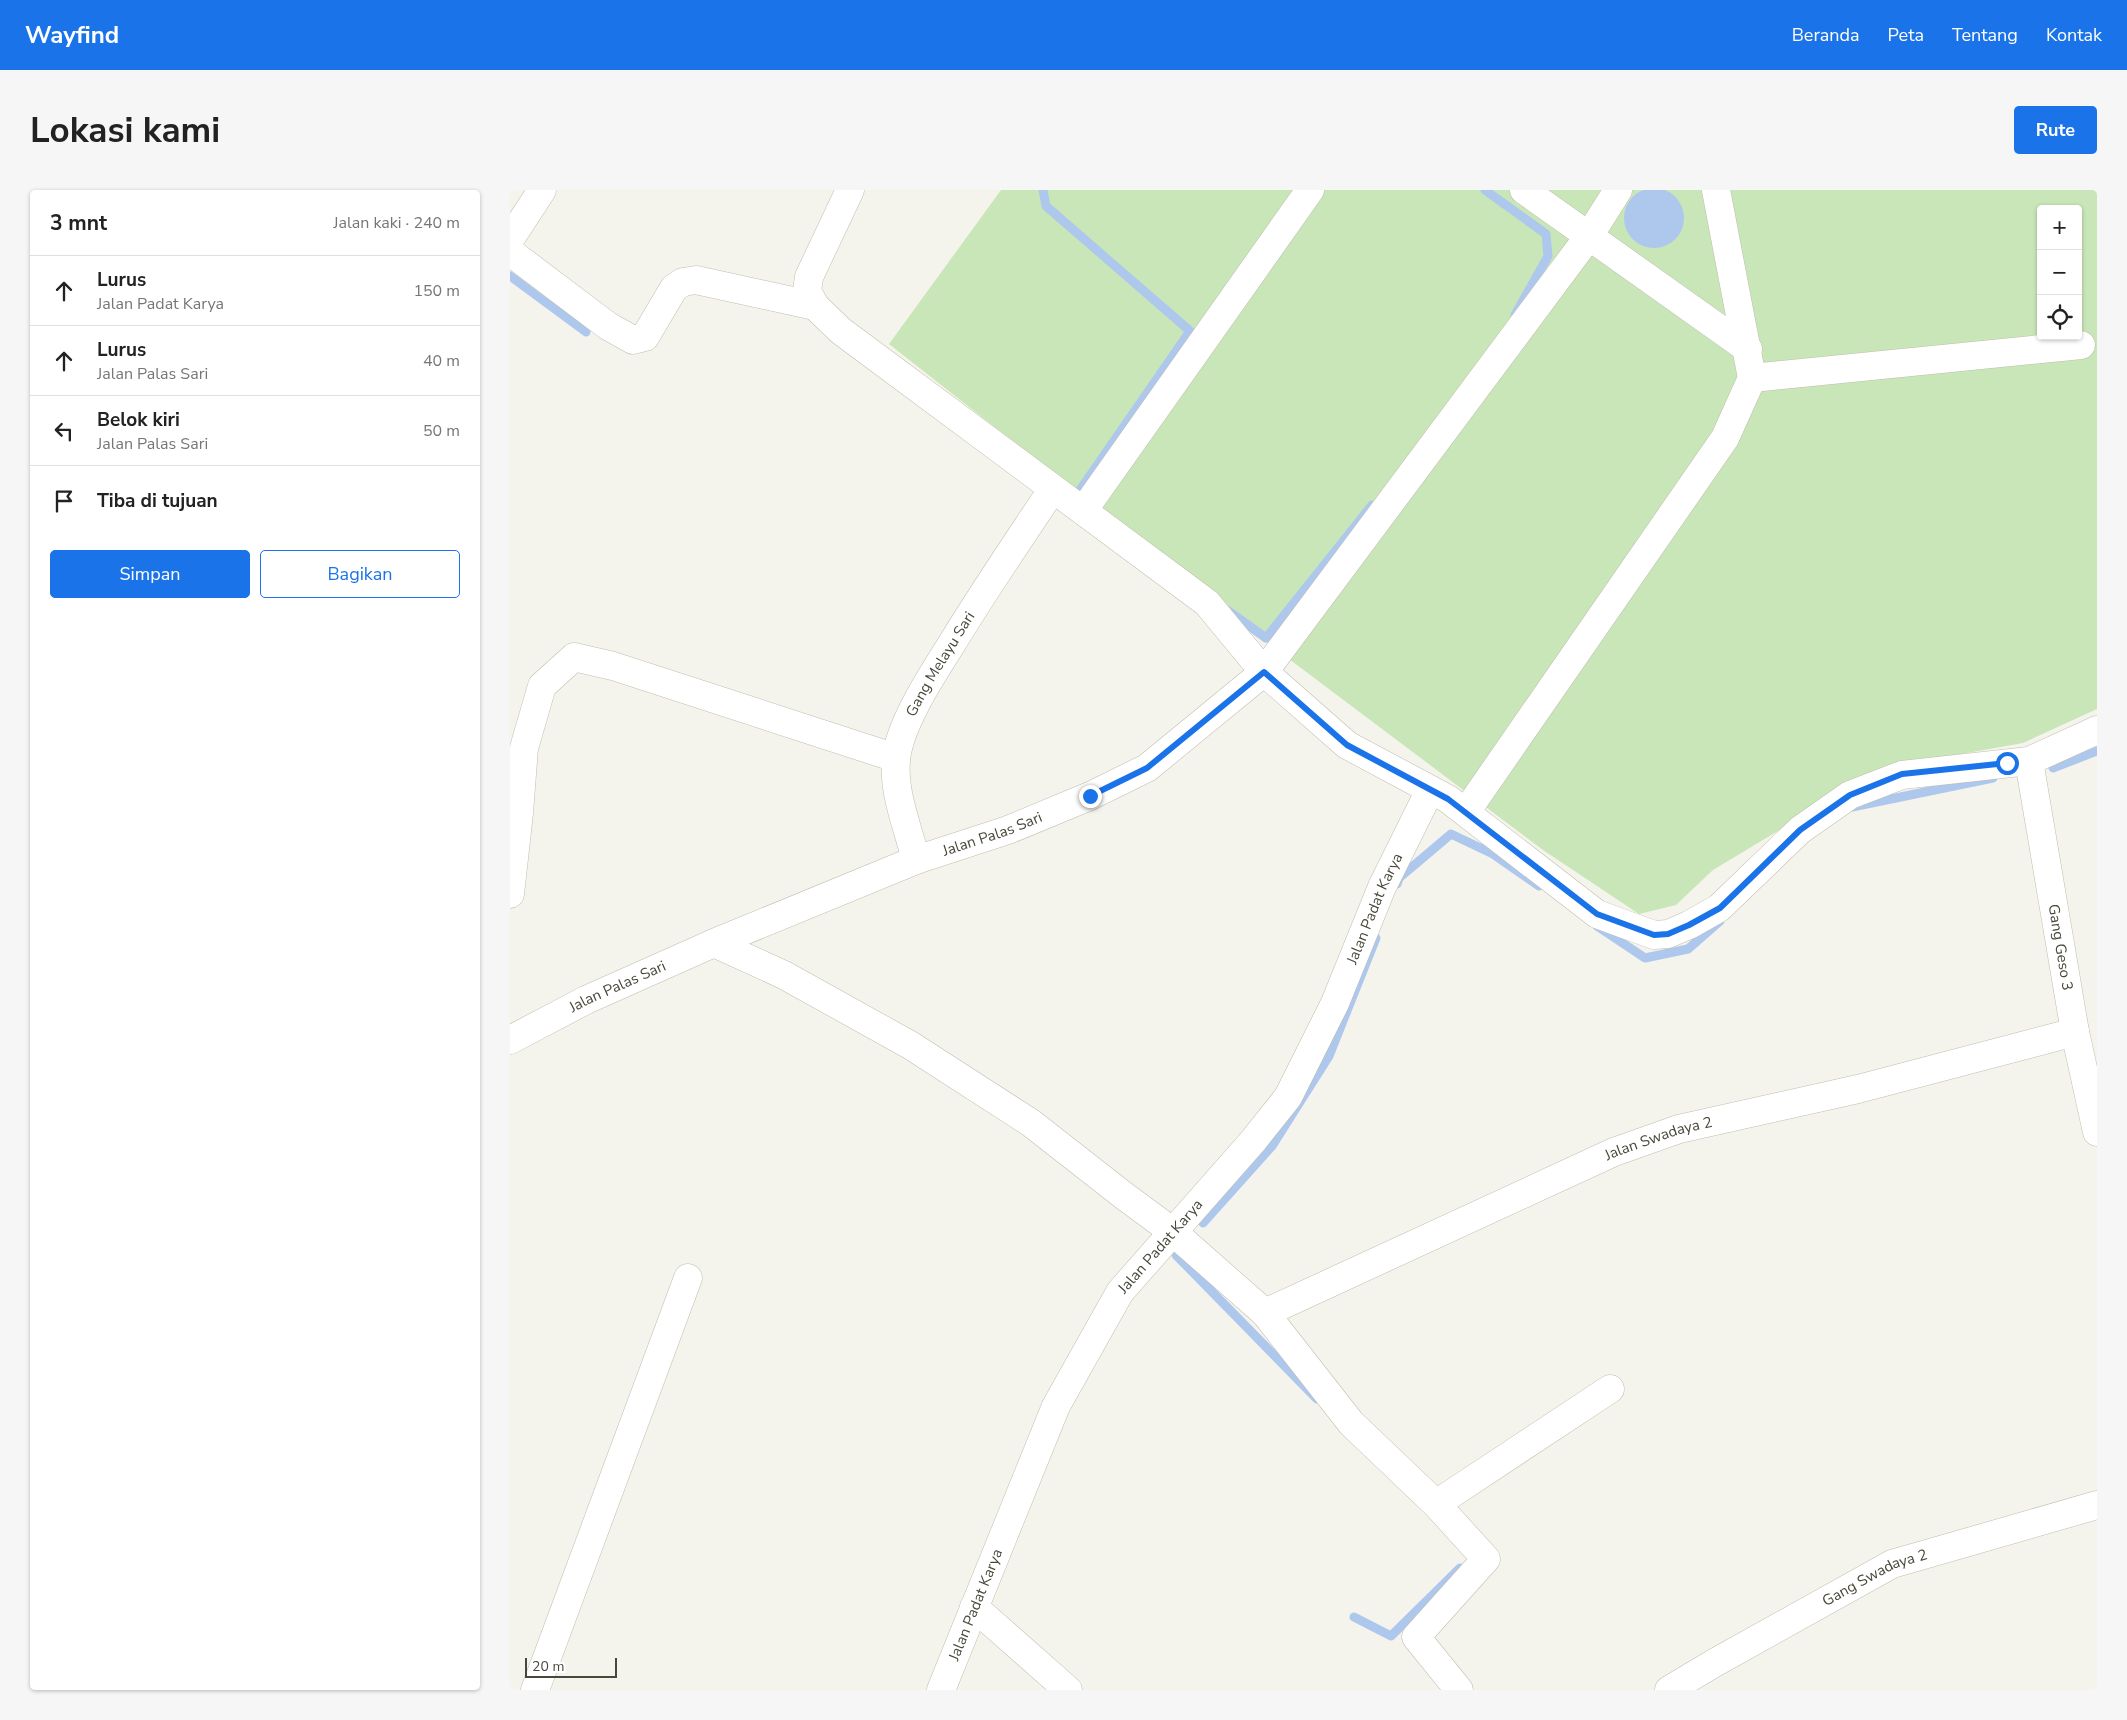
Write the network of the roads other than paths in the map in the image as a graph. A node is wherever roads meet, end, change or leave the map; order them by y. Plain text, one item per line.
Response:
1 (542, 190) edge
2 (850, 190) edge
3 (1310, 190) edge
4 (1524, 190) edge
5 (1618, 190) edge
6 (1716, 190) edge
7 (1588, 236) junction
8 (510, 238) edge
9 (510, 252) edge
10 (815, 306) junction
11 (2081, 345) dead end
12 (1748, 350) junction
13 (1752, 378) junction
14 (1052, 490) junction
15 (1083, 511) junction
16 (1264, 672) junction
17 (2097, 730) edge
18 (896, 758) junction
19 (2029, 761) junction
20 (1430, 790) junction
21 (1466, 812) junction
22 (916, 860) junction
23 (510, 894) edge
24 (714, 943) junction
25 (2075, 1032) junction
26 (510, 1040) edge
27 (2089, 1061) edge
28 (2097, 1132) edge
29 (1173, 1232) junction
30 (688, 1278) dead end
31 (1265, 1313) junction
32 (1610, 1389) dead end
33 (1436, 1504) junction
34 (2097, 1505) edge
35 (974, 1607) junction
36 (535, 1690) edge
37 (941, 1690) edge
38 (1068, 1690) edge
39 (1459, 1690) edge
40 (1669, 1690) edge

1 - 8 street
2 - 10 street
3 - 15 street
4 - 7 street
5 - 7 street, Jalan Palas Sari
6 - 12 street
7 - 12 street
7 - 16 street, Jalan Palas Sari
9 - 10 street
10 - 14 street
11 - 13 street
12 - 13 street
13 - 21 street
14 - 15 street
14 - 18 street, Gang Melayu Sari
15 - 16 street
16 - 20 street
16 - 22 street, Jalan Palas Sari
17 - 19 street
18 - 22 street, Gang Melayu Sari
18 - 23 street
19 - 21 street
19 - 25 street, Gang Geso 3
20 - 21 street
20 - 29 street, Jalan Padat Karya
22 - 24 street, Jalan Palas Sari
24 - 26 street, Jalan Palas Sari
24 - 29 street
25 - 27 street, Gang Geso 3
25 - 31 street, Jalan Swadaya 2
27 - 28 street, Gang Geso 3
29 - 31 street
29 - 35 street, Jalan Padat Karya
30 - 36 street
31 - 33 street
32 - 33 street
33 - 39 street
34 - 40 street, Gang Swadaya 2
35 - 37 street, Jalan Padat Karya
35 - 38 street

